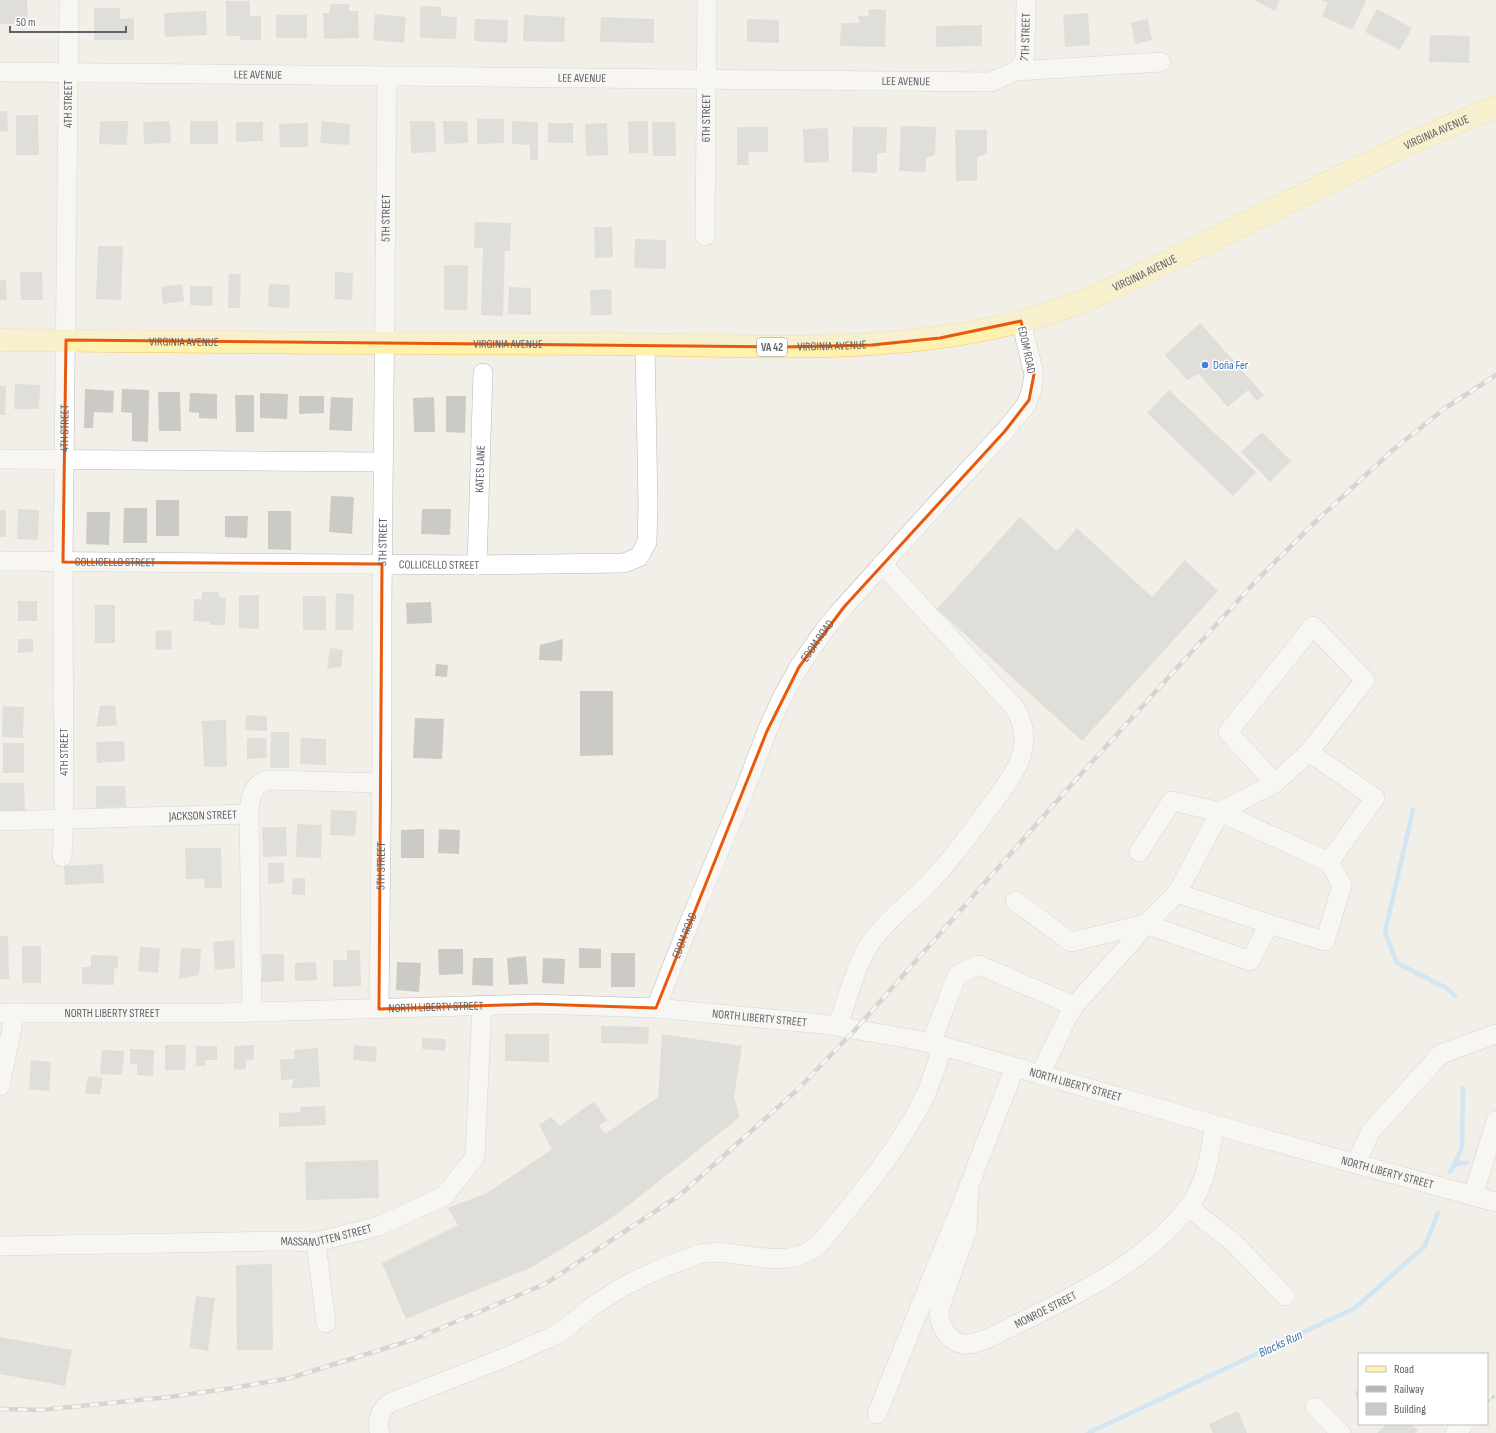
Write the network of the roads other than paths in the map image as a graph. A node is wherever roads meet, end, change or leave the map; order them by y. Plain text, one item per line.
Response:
1 (69, 0) edge
2 (707, 0) edge
3 (1026, 0) edge
4 (1161, 62) dead end
5 (1016, 71) junction
6 (0, 72) edge
7 (68, 73) junction
8 (387, 76) junction
9 (706, 79) junction
10 (1496, 107) edge
11 (705, 236) dead end
12 (1021, 321) junction
13 (0, 340) edge
14 (66, 340) junction
15 (385, 344) junction
16 (645, 345) junction
17 (483, 373) dead end
18 (0, 459) edge
19 (64, 460) junction
20 (383, 462) junction
21 (0, 561) edge
22 (63, 562) junction
23 (382, 564) junction
24 (882, 564) junction
25 (477, 565) junction
26 (1309, 752) junction
27 (1275, 783) junction
28 (382, 784) junction
29 (1220, 812) junction
30 (249, 814) junction
31 (64, 819) junction
32 (0, 821) edge
33 (1139, 852) dead end
34 (62, 857) dead end
35 (1329, 862) junction
36 (1177, 893) junction
37 (1015, 901) dead end
38 (1146, 924) junction
39 (1269, 924) junction
40 (482, 1006) junction
41 (1074, 1006) junction
42 (656, 1008) junction
43 (379, 1009) junction
44 (252, 1012) junction
45 (7, 1013) edge
46 (838, 1026) junction
47 (1496, 1034) edge
48 (937, 1044) junction
49 (1015, 1067) junction
50 (1040, 1075) junction
51 (0, 1086) edge
52 (1496, 1122) edge
53 (1215, 1124) junction
54 (1356, 1164) junction
55 (969, 1186) junction
56 (1473, 1196) junction
57 (1496, 1202) edge
58 (1188, 1207) junction
59 (316, 1242) junction
60 (0, 1246) edge
61 (1285, 1296) dead end
62 (326, 1323) dead end
63 (1316, 1407) dead end
64 (877, 1414) dead end
65 (1463, 1425) edge
66 (380, 1433) edge
67 (1340, 1433) edge
68 (1455, 1433) edge

1 - 7 street, 4TH STREET
2 - 9 street, 6TH STREET
3 - 5 street, 7TH STREET
4 - 5 street, LEE AVENUE
5 - 9 street, LEE AVENUE
6 - 7 street, LEE AVENUE
7 - 8 street, LEE AVENUE
7 - 14 street, 4TH STREET
8 - 9 street, LEE AVENUE
8 - 15 street, 5TH STREET
9 - 11 street, 6TH STREET
10 - 12 main road, VIRGINIA AVENUE / VA 42
12 - 16 main road, VIRGINIA AVENUE / VA 42
12 - 24 street, EDOM ROAD
13 - 14 main road, VIRGINIA AVENUE / VA 42
14 - 15 main road, VIRGINIA AVENUE / VA 42
14 - 19 street, 4TH STREET
15 - 16 main road, VIRGINIA AVENUE / VA 42
15 - 20 street, 5TH STREET
16 - 25 street, COLLICELLO STREET
17 - 25 street, KATES LANE
18 - 19 street
19 - 20 street
19 - 22 street, 4TH STREET
20 - 23 street, 5TH STREET
21 - 22 street, COLLICELLO STREET
22 - 23 street, COLLICELLO STREET
22 - 31 street, 4TH STREET
23 - 25 street, COLLICELLO STREET
23 - 28 street, 5TH STREET
24 - 42 street, EDOM ROAD
24 - 46 street
26 - 27 street
26 - 27 street
26 - 35 street
27 - 29 street
28 - 30 street, JACKSON STREET
28 - 43 street, 5TH STREET
29 - 33 street
29 - 35 street
29 - 36 street
30 - 31 street, JACKSON STREET
30 - 44 street
31 - 32 street, JACKSON STREET
31 - 34 street, 4TH STREET
35 - 39 street
36 - 38 street
36 - 39 street
37 - 38 street
38 - 39 street
38 - 41 street
40 - 42 street, NORTH LIBERTY STREET
40 - 43 street, NORTH LIBERTY STREET
40 - 59 street, MASSANUTTEN STREET
41 - 48 street
41 - 50 street
42 - 46 street, NORTH LIBERTY STREET
43 - 44 street, NORTH LIBERTY STREET
44 - 45 street, NORTH LIBERTY STREET
45 - 51 street
46 - 48 street, NORTH LIBERTY STREET
47 - 54 street
48 - 49 street, NORTH LIBERTY STREET
48 - 66 street
49 - 50 street, NORTH LIBERTY STREET
49 - 55 street, MONROE STREET
50 - 53 street, NORTH LIBERTY STREET
52 - 56 street
53 - 54 street, NORTH LIBERTY STREET
53 - 58 street, MONROE STREET
54 - 56 street, NORTH LIBERTY STREET
55 - 58 street, MONROE STREET
55 - 64 street, MONROE STREET
56 - 57 street, NORTH LIBERTY STREET
58 - 61 street
59 - 60 street, MASSANUTTEN STREET
59 - 62 street
63 - 67 street
65 - 68 street

